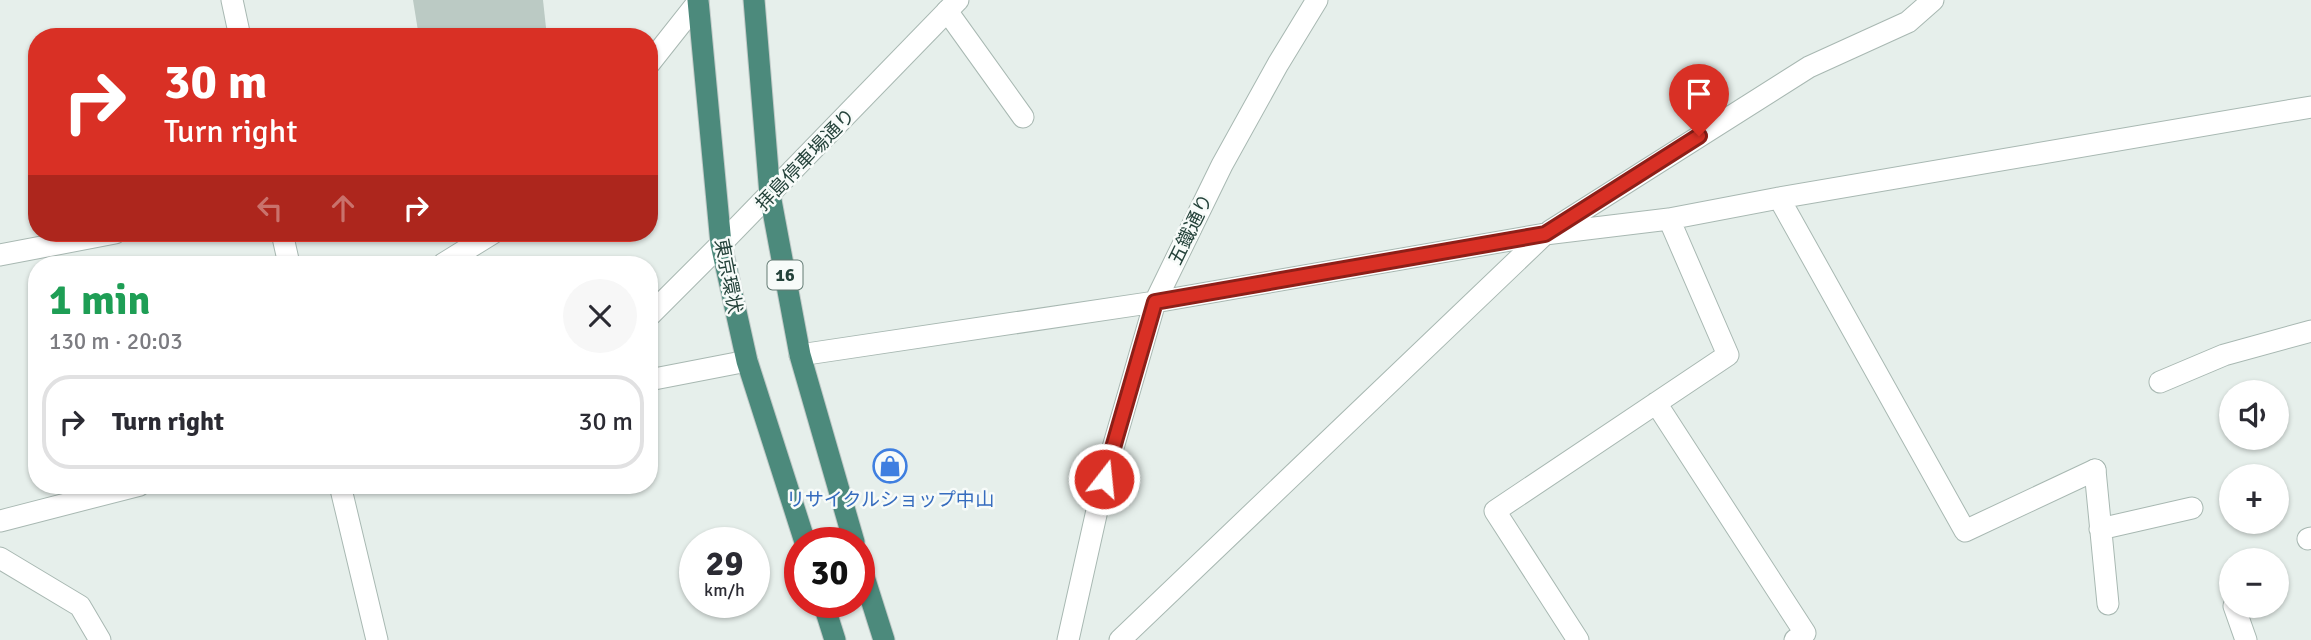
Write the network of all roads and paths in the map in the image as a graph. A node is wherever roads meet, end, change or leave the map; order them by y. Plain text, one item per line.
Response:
1 (232, 0) edge
2 (754, 0) edge
3 (1317, 0) edge
4 (1933, 0) edge
5 (698, 1) edge
6 (952, 6) edge
7 (238, 28) edge
8 (658, 52) edge
9 (2311, 107) edge
10 (1023, 117) dead end
11 (770, 195) junction
12 (1779, 198) junction
13 (1669, 219) junction
14 (1545, 234) junction
15 (68, 242) edge
16 (478, 242) edge
17 (721, 244) junction
18 (0, 255) edge
19 (456, 256) edge
20 (1155, 302) junction
21 (658, 307) edge
22 (2311, 331) edge
23 (800, 355) junction
24 (747, 361) junction
25 (658, 378) edge
26 (2160, 382) dead end
27 (1656, 403) junction
28 (106, 494) edge
29 (342, 494) edge
30 (2192, 508) dead end
31 (0, 521) edge
32 (800, 527) edge
33 (850, 527) edge
34 (2100, 529) junction
35 (0, 558) edge
36 (2108, 604) dead end
37 (875, 612) edge
38 (828, 618) edge
39 (2238, 618) edge
40 (1072, 638) edge
41 (100, 640) edge
42 (377, 640) edge
43 (835, 640) edge
44 (884, 640) edge
45 (1121, 640) edge
46 (1578, 640) edge
47 (1795, 640) edge
48 (2246, 640) edge

1 - 7 street
2 - 11 highway, 16
3 - 20 street, 五鐵通り
4 - 14 street
5 - 8 street
5 - 17 highway, 東京環状
6 - 10 street
6 - 11 street, 拝島停車場通り
9 - 12 street
11 - 17 street, 拝島停車場通り
11 - 23 highway, 16
12 - 13 street
12 - 34 street
13 - 14 street
13 - 27 street
14 - 20 street
14 - 45 street
15 - 18 street
16 - 19 street
17 - 21 street, 拝島停車場通り
17 - 24 highway, 東京環状
20 - 23 street
20 - 40 street, 五鐵通り
22 - 26 street
23 - 33 highway, 16
24 - 25 street
24 - 32 highway, 東京環状
27 - 46 street
27 - 47 street
28 - 31 street
29 - 42 street
30 - 34 street
34 - 36 street
35 - 41 street
37 - 44 highway
38 - 43 highway
39 - 48 street

